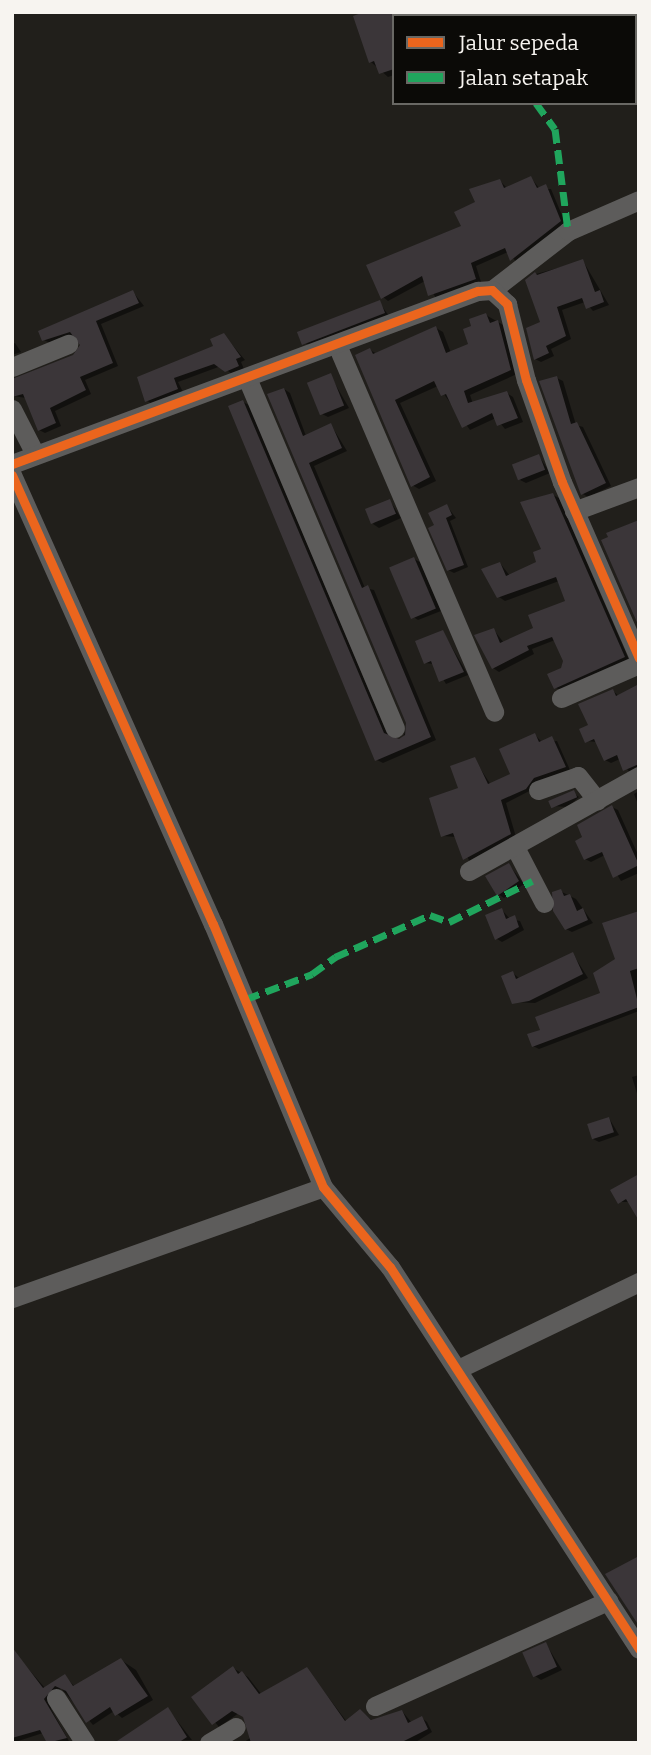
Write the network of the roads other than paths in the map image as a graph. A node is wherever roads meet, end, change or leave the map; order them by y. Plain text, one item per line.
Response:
1 (639, 200) edge
2 (492, 290) junction
3 (68, 344) dead end
4 (337, 345) junction
5 (12, 367) edge
6 (247, 377) junction
7 (12, 409) edge
8 (35, 454) junction
9 (12, 464) edge
10 (12, 475) edge
11 (639, 487) edge
12 (574, 511) junction
13 (639, 657) edge
14 (639, 664) edge
15 (561, 698) dead end
16 (494, 712) dead end
17 (395, 728) dead end
18 (639, 776) edge
19 (538, 790) dead end
20 (597, 800) junction
21 (515, 847) junction
22 (469, 871) dead end
23 (544, 903) dead end
24 (323, 1187) junction
25 (639, 1282) edge
26 (12, 1298) edge
27 (458, 1369) junction
28 (608, 1601) junction
29 (639, 1649) edge
30 (56, 1698) dead end
31 (375, 1706) dead end
32 (236, 1727) dead end
33 (85, 1743) edge
34 (209, 1743) edge

1 - 2 street
2 - 4 street
2 - 12 street
3 - 5 street
4 - 6 street
4 - 16 street
6 - 8 street
6 - 17 street
7 - 8 street
8 - 9 street
10 - 24 street
11 - 12 street
12 - 13 street
14 - 15 street
18 - 20 street
19 - 20 street
20 - 21 street
21 - 22 street
21 - 23 street
24 - 26 street
24 - 27 street
25 - 27 street
27 - 28 street
28 - 29 street
28 - 31 street
30 - 33 street
32 - 34 street

